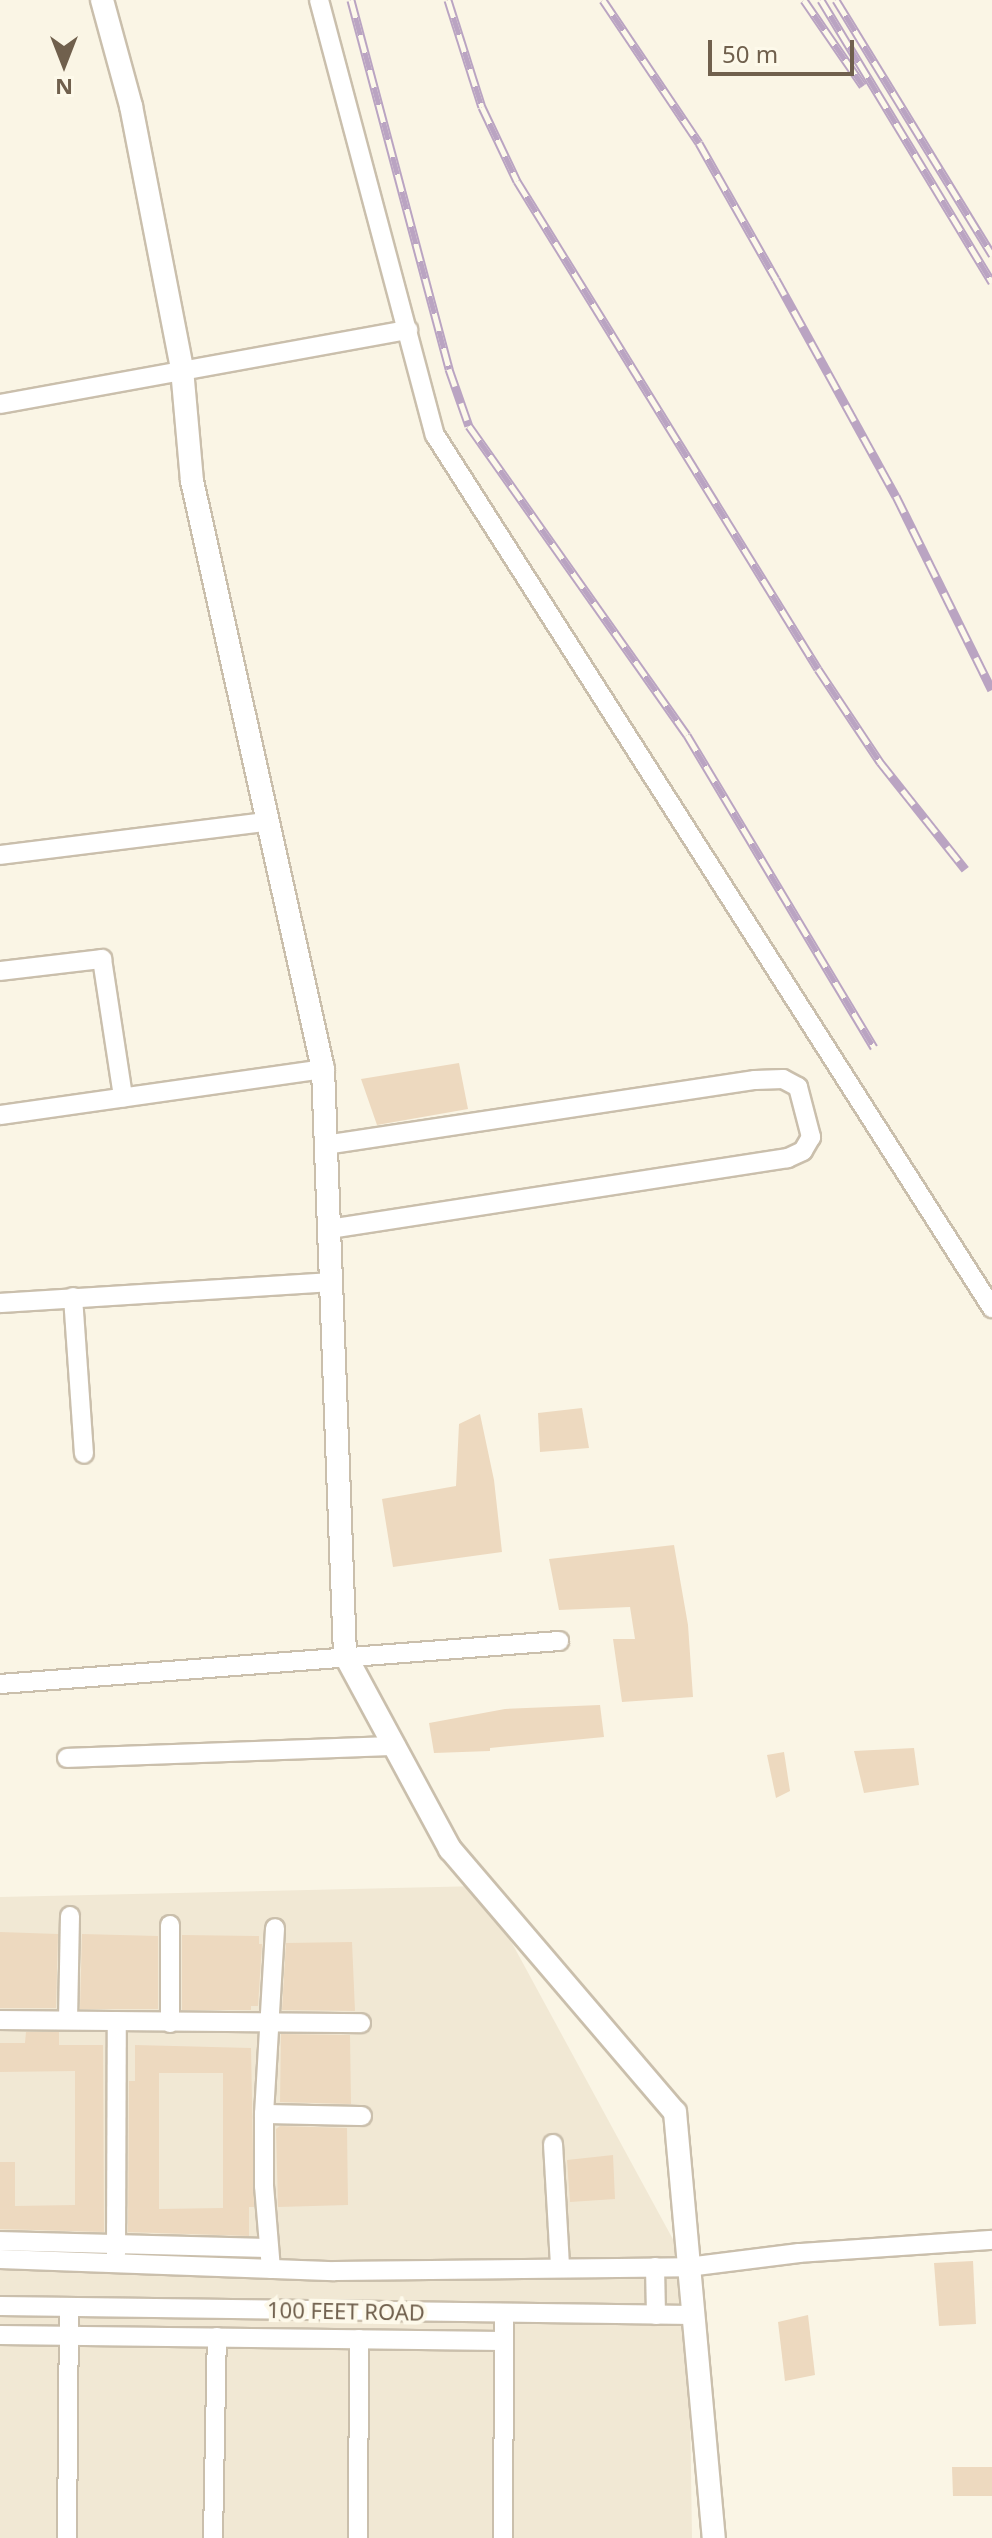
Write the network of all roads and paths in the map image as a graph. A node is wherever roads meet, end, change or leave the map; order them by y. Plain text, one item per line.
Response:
1 (102, 0) edge
2 (319, 0) edge
3 (408, 330) junction
4 (182, 369) junction
5 (0, 404) edge
6 (265, 822) junction
7 (0, 855) edge
8 (0, 971) edge
9 (323, 1069) junction
10 (123, 1097) junction
11 (0, 1115) edge
12 (325, 1145) junction
13 (329, 1229) junction
14 (331, 1282) junction
15 (73, 1297) junction
16 (0, 1303) edge
17 (992, 1308) edge
18 (84, 1454) dead end
19 (559, 1641) dead end
20 (345, 1655) junction
21 (0, 1684) edge
22 (396, 1746) junction
23 (67, 1758) dead end
24 (70, 1916) dead end
25 (170, 1925) dead end
26 (275, 1928) dead end
27 (0, 2020) edge
28 (68, 2020) junction
29 (117, 2021) junction
30 (170, 2023) junction
31 (361, 2023) dead end
32 (268, 2024) junction
33 (264, 2114) junction
34 (362, 2116) dead end
35 (553, 2144) dead end
36 (992, 2240) edge
37 (0, 2241) edge
38 (115, 2245) junction
39 (268, 2248) junction
40 (0, 2259) edge
41 (117, 2265) junction
42 (560, 2267) junction
43 (655, 2267) junction
44 (688, 2267) junction
45 (271, 2269) junction
46 (0, 2306) edge
47 (69, 2307) junction
48 (504, 2313) junction
49 (656, 2315) junction
50 (693, 2315) junction
51 (0, 2335) edge
52 (68, 2336) junction
53 (217, 2337) junction
54 (359, 2339) junction
55 (503, 2341) junction
56 (67, 2538) edge
57 (213, 2538) edge
58 (358, 2538) edge
59 (503, 2538) edge
60 (714, 2538) edge

1 - 4 street
2 - 3 street
3 - 4 street
3 - 17 street
4 - 5 street
4 - 6 street
6 - 7 street
6 - 9 street
8 - 10 street
9 - 10 street
9 - 12 street
10 - 11 street
12 - 13 street
12 - 13 street
13 - 14 street
14 - 15 street
14 - 20 street
15 - 16 street
15 - 18 street
19 - 20 street
20 - 21 street
20 - 22 street
22 - 23 street
22 - 44 street
24 - 28 street
25 - 30 street
26 - 32 street
27 - 28 street
28 - 29 street
29 - 30 street
29 - 38 street
30 - 32 street
31 - 32 street
32 - 33 street
33 - 34 street
33 - 39 street
35 - 42 street
36 - 44 street
37 - 38 street
38 - 39 street
38 - 41 street
39 - 45 street
40 - 41 street
41 - 45 street
42 - 43 street
42 - 45 street
43 - 44 street
43 - 49 street
44 - 50 street
46 - 47 street, 100 FEET ROAD
47 - 48 street, 100 FEET ROAD
47 - 52 street
48 - 49 street, 100 FEET ROAD
48 - 55 street
49 - 50 street, 100 FEET ROAD
50 - 60 street
51 - 52 street
52 - 53 street
52 - 56 street
53 - 54 street
53 - 57 street
54 - 55 street
54 - 58 street
55 - 59 street

